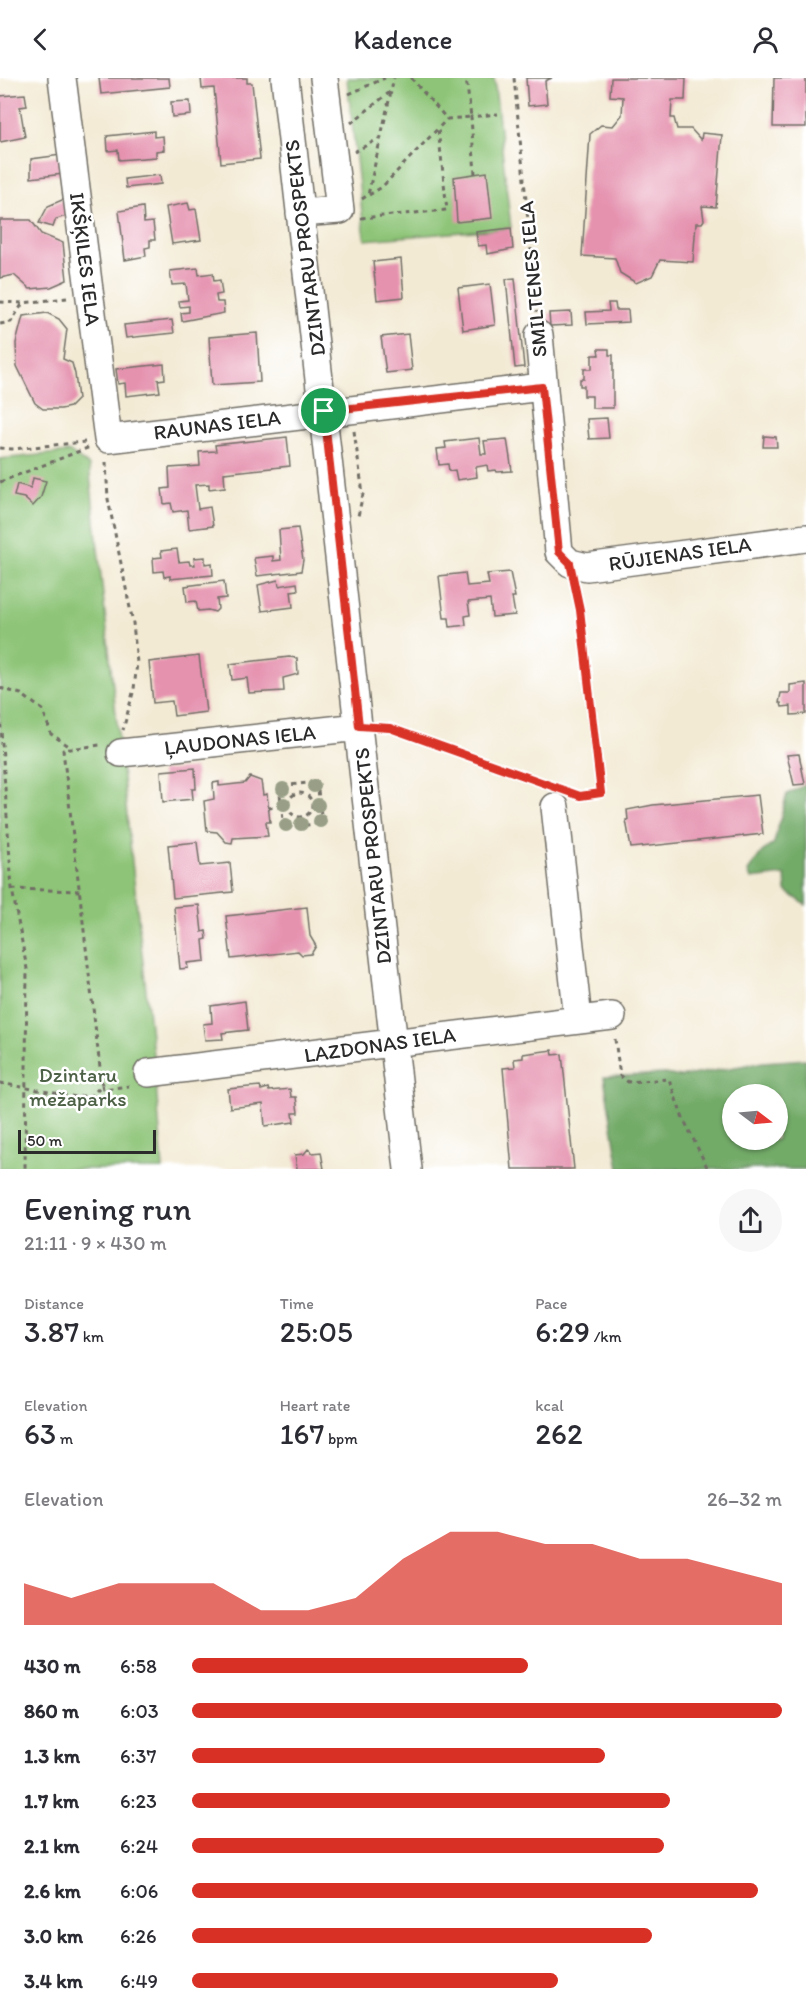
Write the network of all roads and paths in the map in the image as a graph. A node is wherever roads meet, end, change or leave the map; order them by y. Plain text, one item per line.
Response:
1 (62, 78) edge
2 (285, 78) edge
3 (385, 78) edge
4 (394, 78) edge
5 (411, 78) edge
6 (466, 78) edge
7 (514, 78) edge
8 (334, 82) edge
9 (391, 91) junction
10 (498, 114) dead end
11 (348, 115) dead end
12 (471, 117) junction
13 (447, 119) junction
14 (438, 128) junction
15 (381, 138) junction
16 (352, 143) dead end
17 (475, 174) dead end
18 (368, 195) junction
19 (350, 205) junction
20 (300, 213) junction
21 (89, 294) junction
22 (0, 302) edge
23 (23, 303) junction
24 (0, 324) edge
25 (539, 335) joint
26 (542, 387) junction
27 (324, 411) junction
28 (108, 439) junction
29 (0, 448) edge
30 (0, 482) edge
31 (806, 538) edge
32 (564, 558) junction
33 (0, 688) edge
34 (0, 715) edge
35 (359, 726) junction
36 (2, 741) edge
37 (117, 743) junction
38 (73, 749) junction
39 (2, 758) edge
40 (297, 784) junction
41 (298, 793) junction
42 (560, 796) junction
43 (311, 802) junction
44 (320, 802) junction
45 (288, 806) junction
46 (281, 807) junction
47 (268, 808) dead end
48 (302, 816) junction
49 (303, 825) junction
50 (12, 889) junction
51 (80, 891) junction
52 (612, 1016) joint
53 (578, 1020) junction
54 (393, 1042) junction
55 (142, 1079) joint
56 (0, 1083) edge
57 (102, 1085) junction
58 (26, 1087) junction
59 (25, 1169) edge
60 (408, 1169) edge
61 (708, 1169) edge

1 - 21 street, IKŠĶILES IELA
2 - 20 street, DZINTARU PROSPEKTS
3 - 8 path
4 - 9 path
5 - 13 path
6 - 12 path
7 - 25 path, SMILTENES IELA
8 - 19 street
9 - 11 path
9 - 15 path
10 - 12 path
12 - 13 path
12 - 17 path
13 - 14 path
14 - 18 path
14 - 19 path
15 - 16 path
15 - 18 path
18 - 19 path
19 - 20 street
20 - 27 street, DZINTARU PROSPEKTS
21 - 23 path
21 - 28 street, IKŠĶILES IELA
22 - 23 path
23 - 24 path
25 - 26 street, SMILTENES IELA
26 - 27 street, RAUNAS IELA
26 - 32 street, SMILTENES IELA
27 - 28 street, RAUNAS IELA
27 - 35 street, DZINTARU PROSPEKTS
28 - 29 path
28 - 30 path
28 - 37 path
31 - 32 street, RŪJIENAS IELA
32 - 42 path
33 - 38 path
34 - 36 path
35 - 37 street, ĻAUDONAS IELA
35 - 42 path
35 - 54 street, DZINTARU PROSPEKTS
36 - 39 path
37 - 38 path
38 - 51 path
39 - 50 path
40 - 41 path
40 - 44 path
40 - 46 path
41 - 43 path
41 - 45 path
42 - 53 street
43 - 44 path
43 - 48 path
44 - 49 path
45 - 46 path
45 - 48 path
46 - 47 path
46 - 49 path
48 - 49 path
50 - 51 path
50 - 58 path
51 - 57 path
52 - 53 street, LAZDONAS IELA
52 - 61 path
53 - 54 street, LAZDONAS IELA
54 - 55 street, LAZDONAS IELA
54 - 60 street, DZINTARU PROSPEKTS
55 - 57 path
56 - 58 path
57 - 58 path
58 - 59 path

